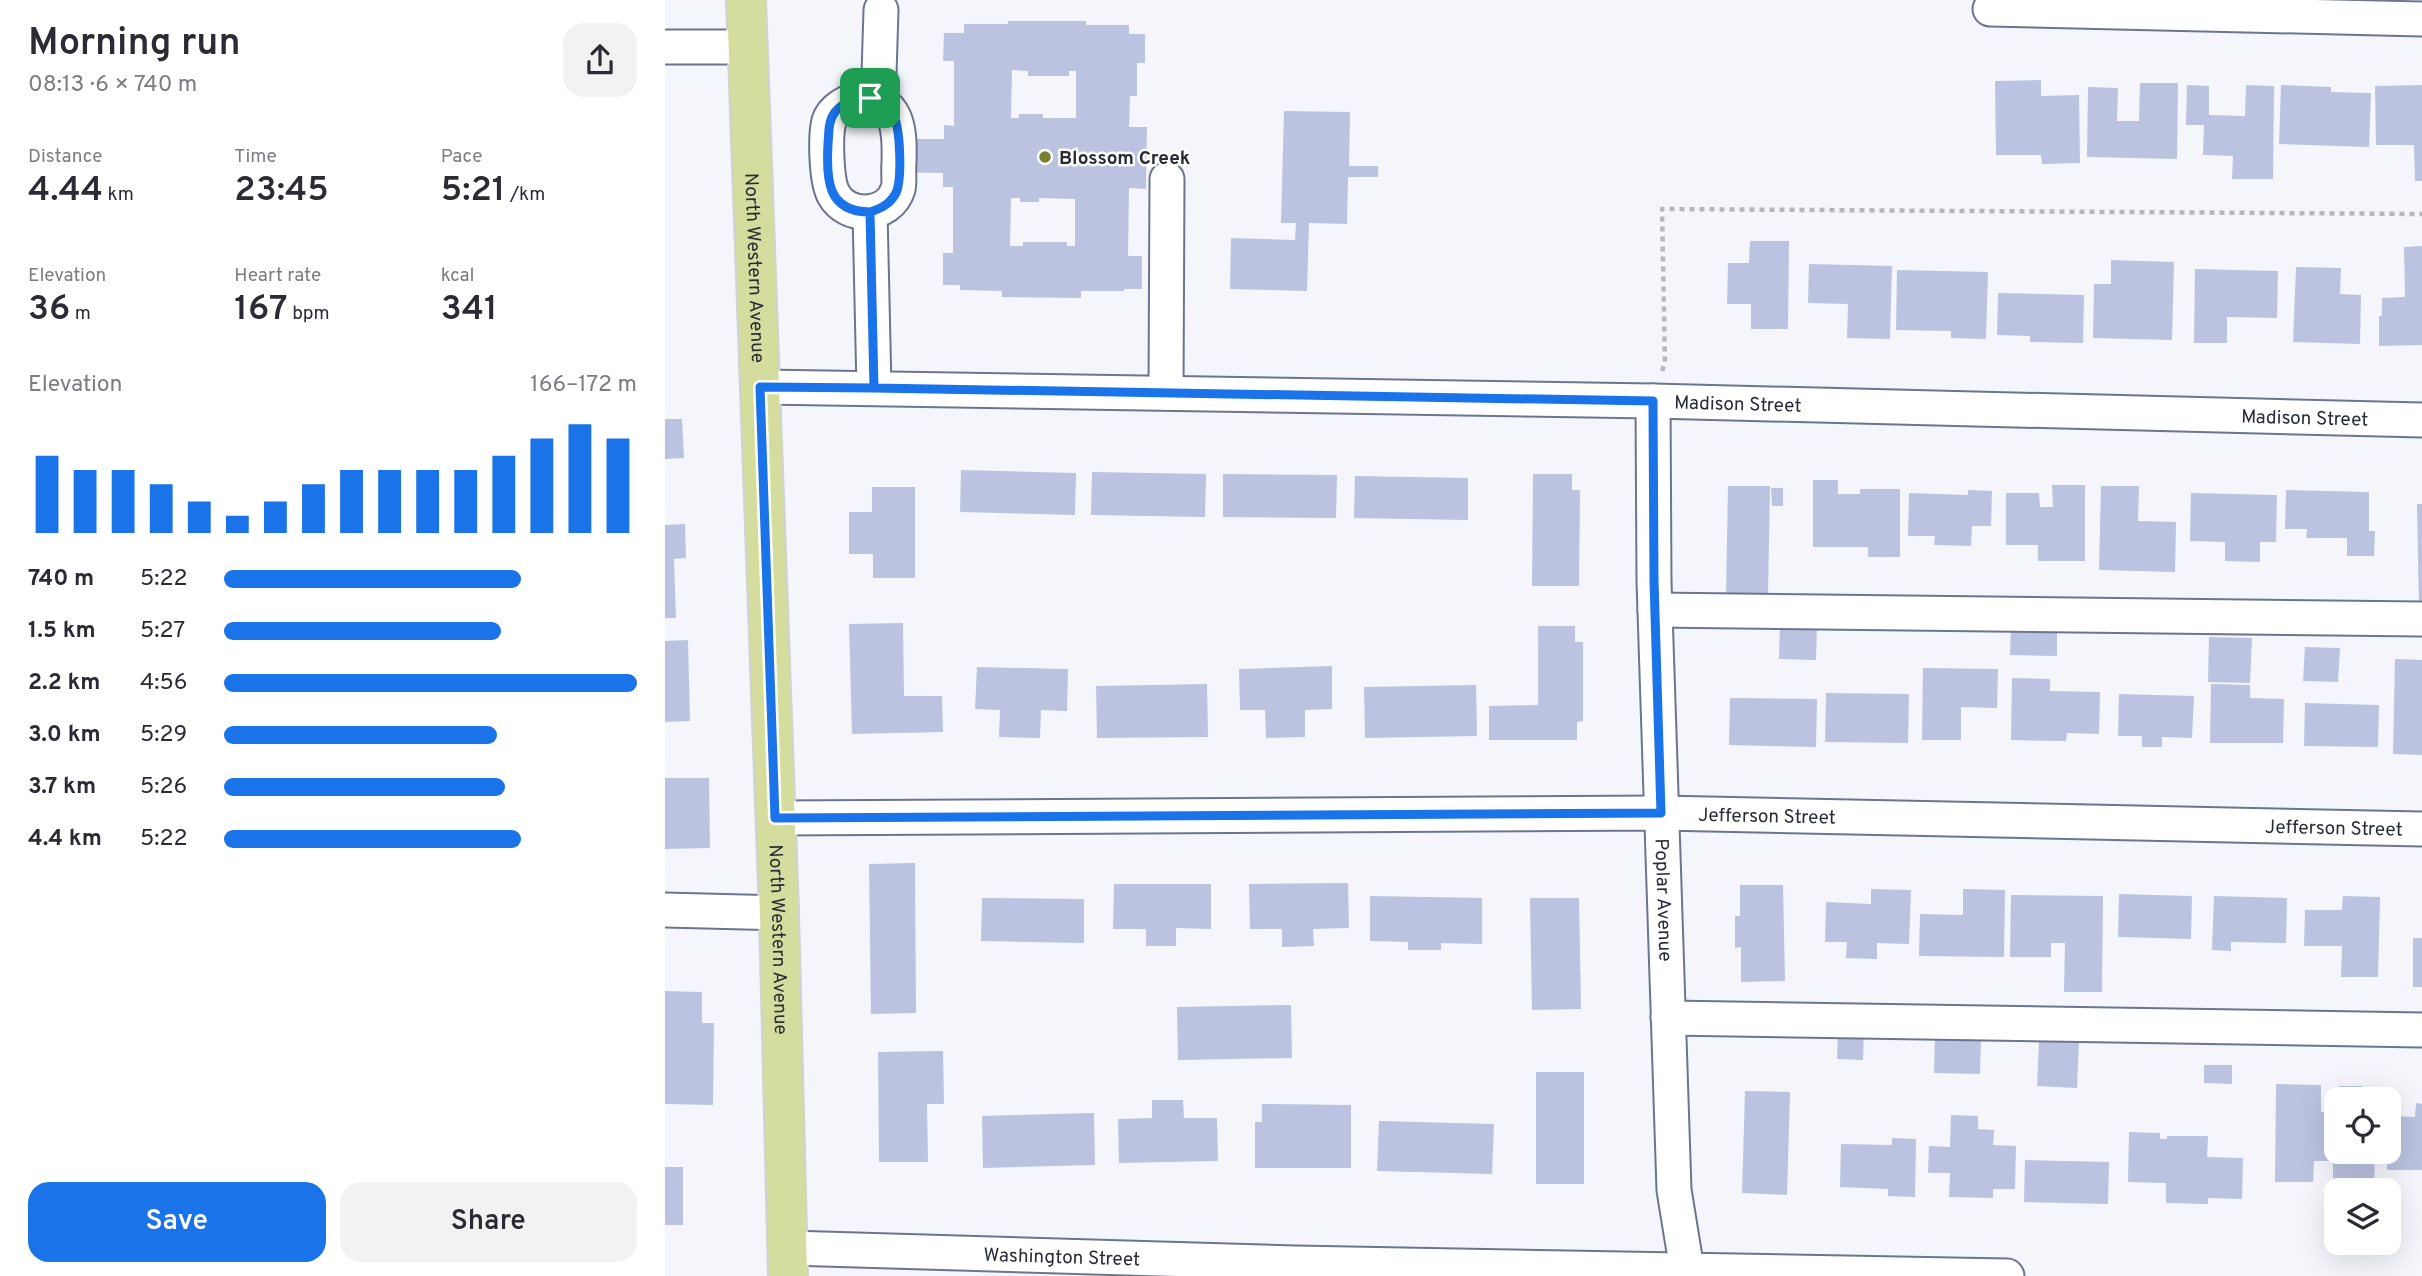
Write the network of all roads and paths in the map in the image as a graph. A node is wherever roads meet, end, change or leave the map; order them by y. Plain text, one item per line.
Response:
1 (745, 0) edge
2 (1990, 9) dead end
3 (881, 10) dead end
4 (2422, 19) edge
5 (665, 47) edge
6 (748, 47) junction
7 (870, 98) junction
8 (1167, 179) dead end
9 (870, 212) junction
10 (2422, 214) edge
11 (760, 387) junction
12 (874, 388) junction
13 (1165, 393) junction
14 (1653, 401) junction
15 (2422, 420) edge
16 (1655, 610) junction
17 (2422, 619) edge
18 (1661, 813) junction
19 (775, 818) junction
20 (2422, 829) edge
21 (665, 910) edge
22 (779, 913) junction
23 (1668, 1018) junction
24 (2422, 1030) edge
25 (789, 1262) edge
26 (1688, 1273) edge
27 (2007, 1276) edge

1 - 6 main road, North Western Avenue
2 - 4 street
3 - 7 street
5 - 6 street
6 - 11 main road, North Western Avenue
7 - 9 street
7 - 9 street
8 - 13 street
9 - 12 street
10 - 14 path
11 - 12 street, Madison Street
11 - 19 main road, North Western Avenue
12 - 13 street, Madison Street
13 - 14 street, Madison Street
14 - 15 street, Madison Street
14 - 16 street, Poplar Avenue
16 - 17 street
16 - 18 street, Poplar Avenue
18 - 19 street, Jefferson Street
18 - 20 street, Jefferson Street
18 - 23 street, Poplar Avenue
19 - 22 main road, North Western Avenue
21 - 22 street
22 - 25 main road, North Western Avenue
23 - 24 street
23 - 26 street, Poplar Avenue
25 - 26 street, Washington Street
26 - 27 street, Washington Street

